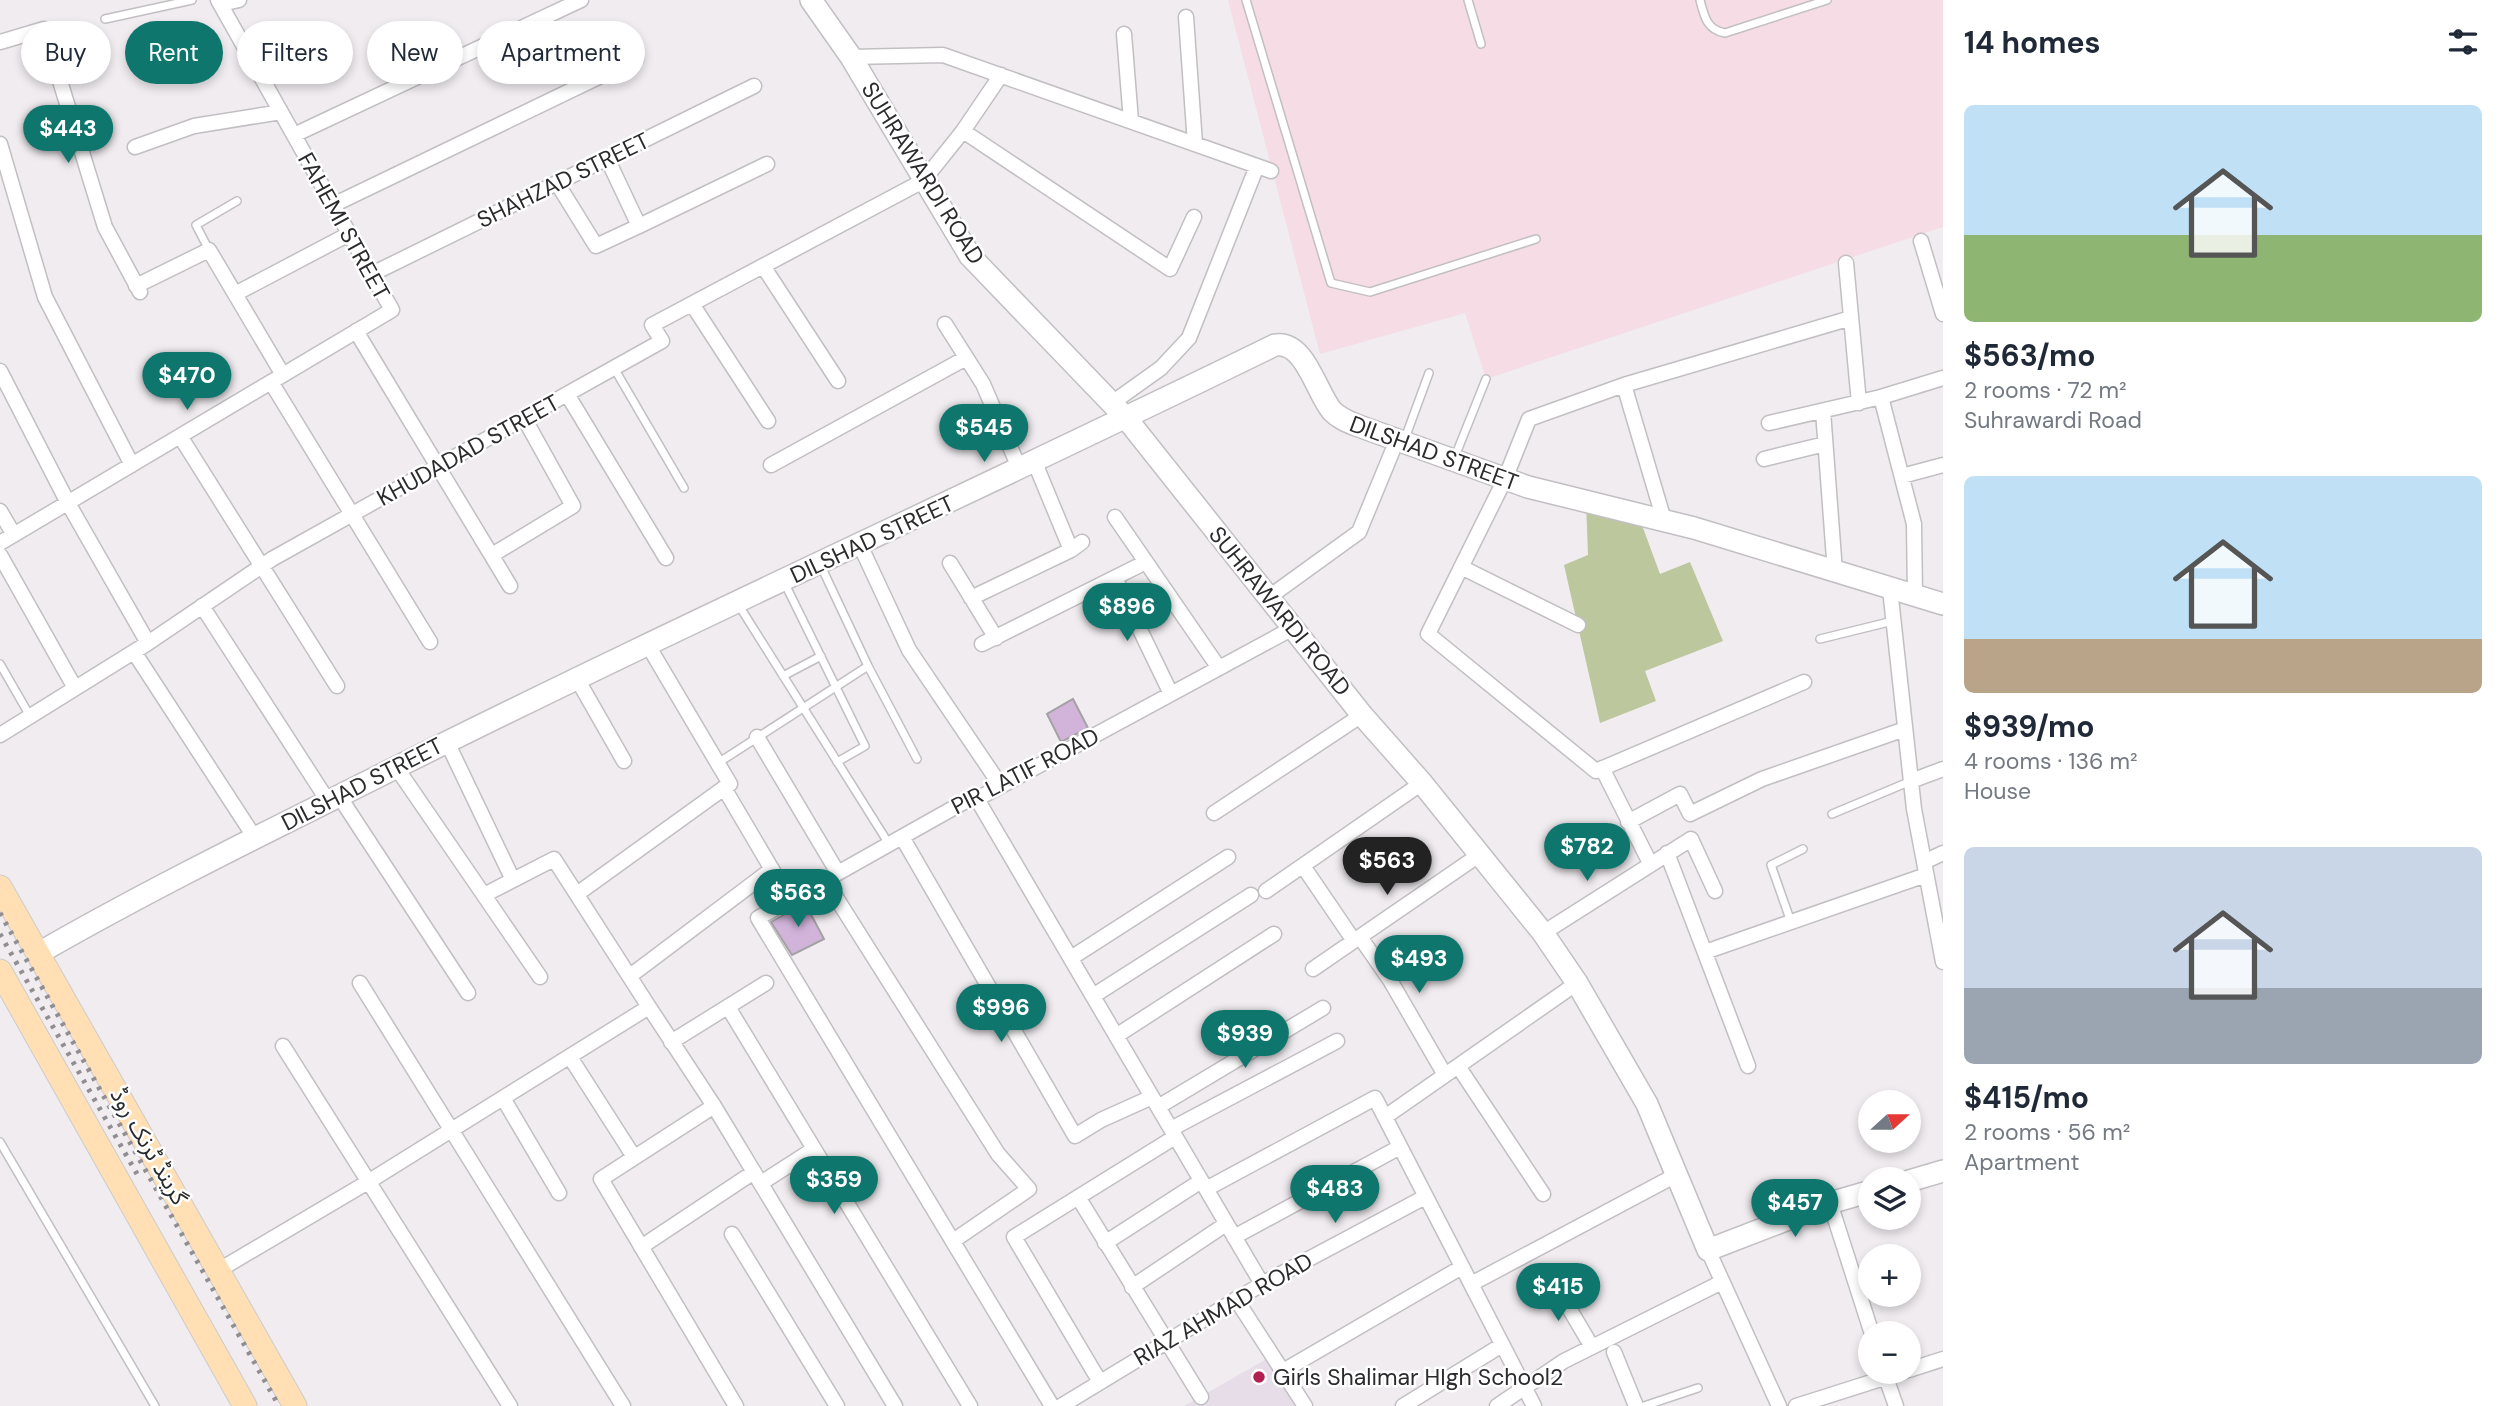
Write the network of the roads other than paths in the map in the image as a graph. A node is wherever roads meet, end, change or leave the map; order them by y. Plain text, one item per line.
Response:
1 (192, 0) edge
2 (239, 0) edge
3 (581, 0) edge
4 (810, 0) edge
5 (1246, 0) edge
6 (1468, 0) edge
7 (1700, 0) edge
8 (1827, 0) edge
9 (220, 2) edge
10 (1186, 17) dead end
11 (104, 19) dead end
12 (1124, 34) dead end
13 (0, 42) edge
14 (1481, 44) dead end
15 (850, 57) junction
16 (1001, 75) junction
17 (584, 84) edge
18 (754, 86) dead end
19 (281, 112) junction
20 (1131, 121) junction
21 (963, 131) junction
22 (294, 135) junction
23 (0, 144) edge
24 (1195, 144) junction
25 (135, 146) dead end
26 (607, 158) junction
27 (767, 164) dead end
28 (923, 181) junction
29 (557, 183) junction
30 (237, 201) dead end
31 (333, 205) junction
32 (1194, 217) dead end
33 (639, 226) junction
34 (349, 234) junction
35 (1536, 239) dead end
36 (1921, 242) dead end
37 (209, 250) junction
38 (1846, 263) dead end
39 (763, 266) junction
40 (372, 274) junction
41 (235, 294) junction
42 (692, 304) junction
43 (1943, 314) edge
44 (1851, 318) junction
45 (945, 324) dead end
46 (356, 331) junction
47 (966, 358) junction
48 (614, 368) junction
49 (0, 371) edge
50 (1429, 373) dead end
51 (277, 378) junction
52 (1943, 378) edge
53 (1486, 379) dead end
54 (838, 381) dead end
55 (1624, 385) junction
56 (567, 394) junction
57 (1881, 397) junction
58 (1859, 403) junction
59 (1119, 410) junction
60 (1823, 411) junction
61 (524, 418) junction
62 (768, 421) dead end
63 (1769, 423) dead end
64 (180, 436) junction
65 (1400, 441) junction
66 (1825, 443) junction
67 (1764, 459) dead end
68 (1454, 460) junction
69 (132, 465) junction
70 (771, 465) dead end
71 (1943, 465) edge
72 (438, 466) junction
73 (1027, 466) junction
74 (1902, 476) junction
75 (1505, 479) junction
76 (684, 488) dead end
77 (68, 502) junction
78 (0, 511) edge
79 (352, 514) junction
80 (1115, 517) dead end
81 (1664, 520) junction
82 (14, 535) junction
83 (0, 543) edge
84 (860, 545) junction
85 (0, 555) edge
86 (492, 555) junction
87 (666, 558) dead end
88 (1146, 562) junction
89 (820, 563) junction
90 (950, 563) dead end
91 (261, 566) junction
92 (1461, 567) junction
93 (1835, 572) junction
94 (1115, 578) junction
95 (783, 580) junction
96 (510, 586) dead end
97 (1890, 589) junction
98 (1915, 596) junction
99 (1269, 597) junction
100 (971, 598) junction
101 (736, 601) junction
102 (1943, 604) edge
103 (202, 606) junction
104 (1894, 621) junction
105 (1578, 625) dead end
106 (1293, 628) junction
107 (996, 638) junction
108 (1820, 639) dead end
109 (430, 642) dead end
110 (646, 642) junction
111 (148, 643) junction
112 (982, 644) dead end
113 (134, 652) junction
114 (821, 656) junction
115 (0, 664) edge
116 (868, 666) junction
117 (1219, 668) junction
118 (783, 676) junction
119 (576, 677) junction
120 (1804, 682) dead end
121 (836, 685) junction
122 (337, 686) dead end
123 (75, 688) junction
124 (1171, 694) junction
125 (803, 708) junction
126 (1362, 715) junction
127 (30, 716) junction
128 (1905, 729) junction
129 (0, 735) edge
130 (757, 737) junction
131 (447, 742) junction
132 (917, 759) dead end
133 (624, 761) dead end
134 (837, 762) junction
135 (718, 763) junction
136 (396, 767) junction
137 (1602, 768) junction
138 (1943, 769) edge
139 (1911, 781) junction
140 (1422, 783) junction
141 (1001, 786) junction
142 (723, 788) junction
143 (334, 798) junction
144 (977, 799) junction
145 (1214, 813) dead end
146 (1832, 814) dead end
147 (1628, 822) junction
148 (255, 838) junction
149 (896, 840) junction
150 (1803, 849) dead end
151 (1667, 853) junction
152 (1943, 853) edge
153 (1479, 855) junction
154 (1228, 857) dead end
155 (1650, 863) junction
156 (1303, 866) junction
157 (1925, 868) junction
158 (772, 869) junction
159 (832, 877) junction
160 (513, 880) junction
161 (0, 887) edge
162 (1715, 891) dead end
163 (577, 894) junction
164 (484, 895) junction
165 (790, 900) junction
166 (1791, 922) junction
167 (1543, 933) junction
168 (1274, 934) dead end
169 (1357, 939) junction
170 (1941, 939) edge
171 (1705, 952) junction
172 (39, 953) junction
173 (1071, 958) junction
174 (1943, 962) edge
175 (1313, 969) dead end
176 (0, 971) edge
177 (630, 976) junction
178 (540, 977) dead end
179 (360, 983) dead end
180 (766, 983) dead end
181 (1577, 983) junction
182 (468, 993) dead end
183 (1093, 996) junction
184 (649, 1007) junction
185 (727, 1007) junction
186 (1323, 1008) dead end
187 (1116, 1036) junction
188 (1336, 1041) dead end
189 (671, 1042) junction
190 (283, 1046) dead end
191 (570, 1057) junction
192 (1458, 1066) junction
193 (1748, 1066) dead end
194 (1445, 1075) junction
195 (503, 1098) junction
196 (1155, 1102) junction
197 (714, 1105) junction
198 (1385, 1117) junction
199 (451, 1130) junction
200 (1173, 1133) junction
201 (0, 1142) edge
202 (1399, 1147) junction
203 (814, 1149) junction
204 (634, 1157) junction
205 (1943, 1171) edge
206 (1678, 1174) junction
207 (1921, 1177) edge
208 (757, 1178) junction
209 (368, 1182) junction
210 (1203, 1185) junction
211 (559, 1193) dead end
212 (1543, 1194) dead end
213 (1858, 1195) edge
214 (1425, 1197) junction
215 (1078, 1198) junction
216 (1830, 1203) junction
217 (1230, 1231) junction
218 (732, 1234) dead end
219 (953, 1241) junction
220 (1105, 1242) junction
221 (641, 1247) junction
222 (1708, 1250) junction
223 (1462, 1267) junction
224 (219, 1270) junction
225 (1553, 1280) dead end
226 (1722, 1282) junction
227 (1262, 1284) junction
228 (1471, 1284) junction
229 (1132, 1287) junction
230 (1237, 1299) junction
231 (1868, 1321) edge
232 (1166, 1342) junction
233 (1502, 1345) junction
234 (1592, 1347) junction
235 (1614, 1352) dead end
236 (1943, 1359) edge
237 (1921, 1366) edge
238 (1283, 1371) junction
239 (1100, 1382) junction
240 (1859, 1384) edge
241 (1888, 1384) edge
242 (1698, 1388) dead end
243 (1525, 1390) junction
244 (1201, 1397) dead end
245 (155, 1406) edge
246 (245, 1406) edge
247 (295, 1406) edge
248 (510, 1406) edge
249 (623, 1406) edge
250 (736, 1406) edge
251 (837, 1406) edge
252 (895, 1406) edge
253 (970, 1406) edge
254 (1052, 1406) edge
255 (1061, 1406) edge
256 (1305, 1406) edge
257 (1403, 1406) edge
258 (1497, 1406) edge
259 (1534, 1406) edge
260 (1636, 1406) edge
261 (1644, 1406) edge
262 (1779, 1406) edge
263 (1796, 1406) edge
264 (1896, 1406) edge

1 - 11 lane
2 - 9 street
3 - 22 street
4 - 15 street, SUHRAWARDI ROAD
5 - 35 lane
6 - 14 lane
7 - 8 lane
9 - 19 street, FAHEMI STREET
10 - 24 street
12 - 20 street
13 - 37 street
15 - 16 street
15 - 28 street, SUHRAWARDI ROAD
16 - 20 street
16 - 21 street
17 - 31 street
18 - 26 street, SHAHZAD STREET
19 - 22 street, FAHEMI STREET
19 - 25 street
20 - 24 street
21 - 28 street
21 - 32 street
22 - 31 street, FAHEMI STREET
23 - 69 street
24 - 59 street
26 - 29 street, SHAHZAD STREET
26 - 33 street
27 - 33 street
28 - 39 street, KHUDADAD STREET
28 - 59 street, SUHRAWARDI ROAD
29 - 33 street
29 - 40 street, SHAHZAD STREET
30 - 37 lane
31 - 34 street, FAHEMI STREET
34 - 40 street, FAHEMI STREET
34 - 41 street
36 - 43 street
37 - 41 street
38 - 44 street
39 - 42 street, KHUDADAD STREET
39 - 54 street
40 - 46 street, FAHEMI STREET
41 - 51 street
42 - 48 street, KHUDADAD STREET
42 - 62 street
44 - 55 street
44 - 58 street
45 - 47 street
46 - 51 street, FAHEMI STREET
46 - 72 street
47 - 70 street
47 - 73 street
48 - 56 street, KHUDADAD STREET
48 - 76 lane
49 - 77 street
50 - 65 lane
51 - 64 street, FAHEMI STREET
51 - 79 street
52 - 57 street
53 - 68 lane
55 - 75 street
55 - 81 street
56 - 61 street, KHUDADAD STREET
56 - 87 street
57 - 58 street
57 - 74 street
58 - 60 street
59 - 65 street, DILSHAD STREET
59 - 73 street, DILSHAD STREET
59 - 99 street, SUHRAWARDI ROAD
60 - 63 street
60 - 66 street
61 - 72 street, KHUDADAD STREET
61 - 86 street
64 - 69 street, FAHEMI STREET
64 - 91 street
65 - 68 street, DILSHAD STREET
65 - 99 street
66 - 67 street
66 - 93 street
68 - 75 street, DILSHAD STREET
69 - 77 street, FAHEMI STREET
71 - 74 street
72 - 79 street, KHUDADAD STREET
72 - 86 street
73 - 84 street, DILSHAD STREET
73 - 100 street
74 - 98 street
75 - 81 street, DILSHAD STREET
75 - 92 street
77 - 82 street, FAHEMI STREET
77 - 111 street
78 - 82 street
79 - 91 street, KHUDADAD STREET
79 - 109 street
80 - 88 street
81 - 93 street, DILSHAD STREET
82 - 83 street, FAHEMI STREET
84 - 89 street, DILSHAD STREET
84 - 141 street
85 - 123 street
86 - 96 street
88 - 94 street
88 - 117 street
89 - 95 street, DILSHAD STREET
89 - 116 lane
90 - 100 street
91 - 103 street, KHUDADAD STREET
91 - 122 street
92 - 105 street
92 - 137 street
93 - 97 street, DILSHAD STREET
94 - 107 street
94 - 124 street
95 - 101 street, DILSHAD STREET
95 - 114 lane
97 - 98 street, DILSHAD STREET
97 - 104 street
98 - 102 street, DILSHAD STREET
99 - 106 street, SUHRAWARDI ROAD
100 - 107 street
101 - 110 street, DILSHAD STREET
101 - 118 lane
103 - 111 street, KHUDADAD STREET
103 - 143 street
104 - 108 lane
104 - 128 street
106 - 117 street, PIR LATIF ROAD
106 - 126 street, SUHRAWARDI ROAD
107 - 112 street
110 - 119 street, DILSHAD STREET
110 - 135 street
111 - 113 street, KHUDADAD STREET
113 - 123 street, KHUDADAD STREET
113 - 148 street
114 - 118 lane
114 - 121 lane
115 - 127 lane
116 - 121 lane
116 - 132 lane
117 - 124 street, PIR LATIF ROAD
118 - 125 lane
119 - 131 street, DILSHAD STREET
119 - 133 street
120 - 137 street
121 - 125 lane
121 - 134 lane
123 - 127 street, KHUDADAD STREET
124 - 141 street, PIR LATIF ROAD
125 - 130 lane
125 - 134 lane
126 - 140 street, SUHRAWARDI ROAD
126 - 145 street
127 - 129 street, KHUDADAD STREET
128 - 139 street
128 - 147 street
130 - 135 lane
130 - 159 street
131 - 136 street, DILSHAD STREET
131 - 160 street
134 - 149 lane
135 - 142 street
136 - 143 street, DILSHAD STREET
136 - 164 street
137 - 147 street
138 - 139 street
139 - 146 lane
139 - 157 street
140 - 153 street, SUHRAWARDI ROAD
140 - 156 street
141 - 144 street, PIR LATIF ROAD
142 - 158 street
142 - 163 street
143 - 148 street, DILSHAD STREET
143 - 182 street
144 - 149 street, PIR LATIF ROAD
144 - 173 street
147 - 155 street
148 - 172 street, DILSHAD STREET
149 - 159 street, PIR LATIF ROAD
149 - 196 street
150 - 166 lane
151 - 155 street
151 - 162 street
151 - 171 street
152 - 157 street
153 - 167 street, SUHRAWARDI ROAD
153 - 169 street
154 - 173 street
155 - 167 street
156 - 169 street
156 - 183 street
157 - 166 street
157 - 170 street
158 - 165 street
158 - 177 street
159 - 165 street, PIR LATIF ROAD
159 - 219 street
160 - 163 street
160 - 164 street
161 - 172 main road, گرینڈ ٹرنک روڈ
163 - 177 street
164 - 178 street
165 - 219 street, PIR LATIF ROAD
166 - 171 street
167 - 181 street, SUHRAWARDI ROAD
168 - 187 street
169 - 175 street
169 - 194 street
170 - 174 street
171 - 193 street
172 - 224 main road, گرینڈ ٹرنک روڈ
173 - 183 street
176 - 246 main road, گرینڈ ٹرنک روڈ
177 - 184 street
179 - 199 street
180 - 185 street
181 - 192 street
181 - 206 street, SUHRAWARDI ROAD
183 - 187 street
184 - 189 street
184 - 191 street
185 - 189 street
185 - 203 street
186 - 196 street
187 - 196 street
188 - 200 street
189 - 197 street
190 - 209 street
191 - 195 street
191 - 204 street
192 - 194 street
192 - 212 street
194 - 198 street
195 - 199 street
195 - 211 street
196 - 200 street
197 - 204 street
197 - 208 street
198 - 202 street
198 - 210 street
199 - 209 street
199 - 249 street
200 - 210 street
200 - 215 street
201 - 245 lane
202 - 214 street
202 - 217 street
203 - 208 street
203 - 253 street
204 - 221 street
205 - 207 street
206 - 222 street, SUHRAWARDI ROAD
206 - 228 street
208 - 221 street
208 - 252 street
209 - 224 street
209 - 248 street
210 - 217 street
210 - 220 street
213 - 216 street
214 - 223 street
214 - 227 street, RIAZ AHMAD ROAD
215 - 220 street
215 - 239 street
216 - 222 street
216 - 231 street
217 - 227 street
217 - 229 street
218 - 251 street
219 - 254 street
220 - 229 street
221 - 250 street
222 - 226 street
223 - 228 street
223 - 238 street
224 - 247 main road, گرینڈ ٹرنک روڈ
225 - 234 street
226 - 234 street
226 - 262 street
227 - 230 street, RIAZ AHMAD ROAD
228 - 233 street
229 - 232 street
230 - 232 street, RIAZ AHMAD ROAD
230 - 238 street
232 - 239 street, RIAZ AHMAD ROAD
232 - 244 street
233 - 243 street
233 - 257 street
234 - 243 street
235 - 260 street
236 - 237 street
238 - 256 street
239 - 255 street, RIAZ AHMAD ROAD
240 - 263 street
241 - 264 street
242 - 261 lane
243 - 258 street
243 - 259 street

